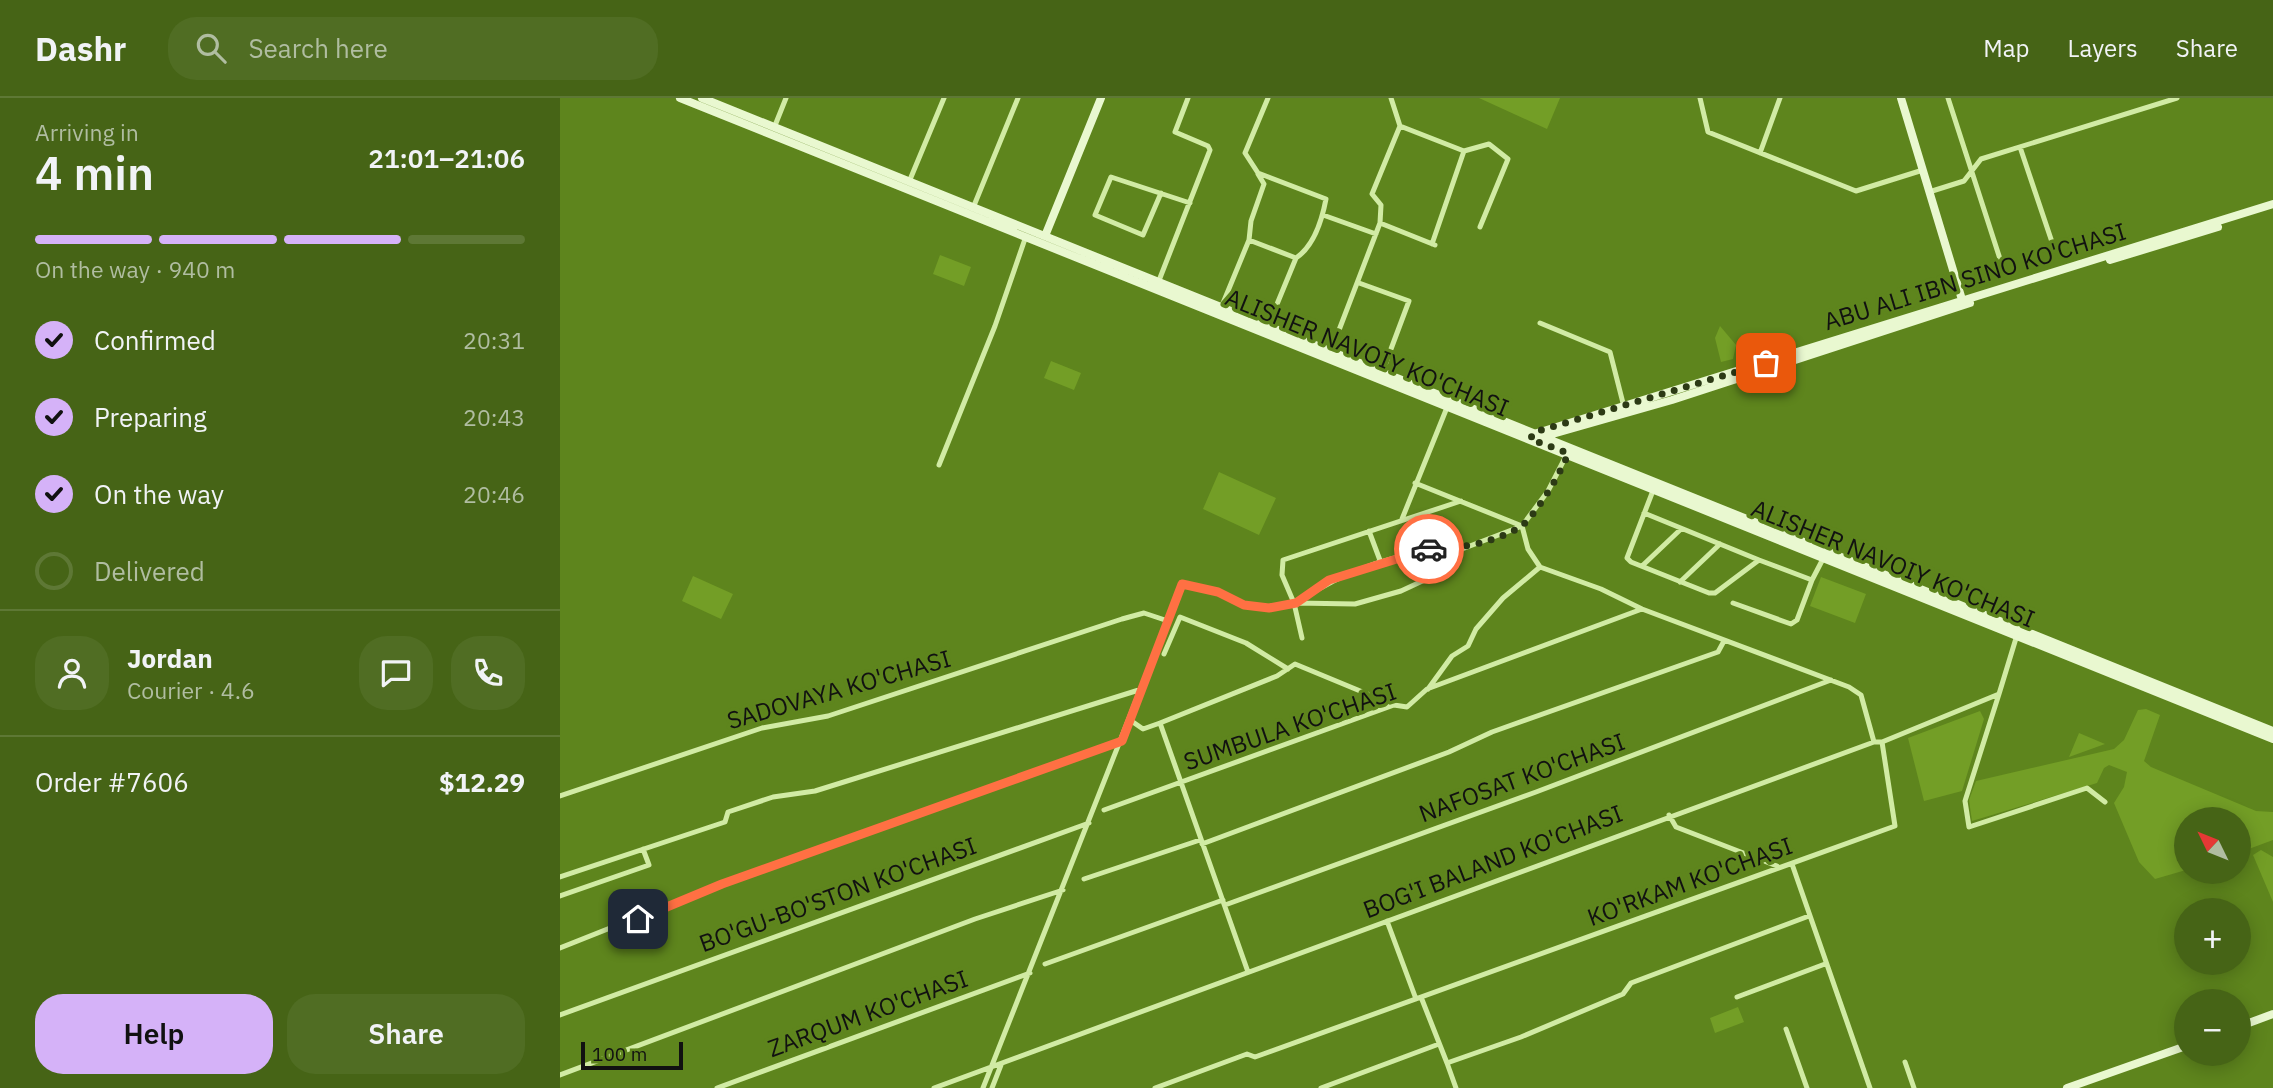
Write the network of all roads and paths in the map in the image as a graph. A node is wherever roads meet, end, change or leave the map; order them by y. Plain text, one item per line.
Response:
1 (680, 98) edge
2 (702, 98) edge
3 (786, 98) edge
4 (944, 98) edge
5 (1018, 98) edge
6 (1101, 98) edge
7 (1188, 98) edge
8 (1268, 98) edge
9 (1391, 98) edge
10 (1700, 98) edge
11 (1780, 98) edge
12 (1901, 98) edge
13 (1948, 98) edge
14 (2177, 98) edge
15 (1400, 126) junction
16 (774, 128) junction
17 (2020, 147) junction
18 (1464, 151) junction
19 (1760, 153) junction
20 (1923, 170) junction
21 (1258, 173) junction
22 (1971, 173) junction
23 (909, 182) junction
24 (1929, 192) junction
25 (1161, 193) junction
26 (1190, 203) junction
27 (2273, 204) edge
28 (973, 208) junction
29 (2273, 209) edge
30 (1323, 215) junction
31 (1380, 223) junction
32 (1480, 227) dead end
33 (1027, 234) junction
34 (1376, 234) junction
35 (1045, 236) junction
36 (1249, 240) junction
37 (2054, 248) dead end
38 (1296, 258) junction
39 (2001, 262) dead end
40 (1359, 282) junction
41 (1158, 283) junction
42 (1963, 303) junction
43 (1221, 308) junction
44 (1540, 323) dead end
45 (1268, 326) junction
46 (1329, 354) junction
47 (1381, 375) junction
48 (1448, 405) junction
49 (1625, 410) junction
50 (1574, 427) junction
51 (1537, 437) junction
52 (1571, 450) junction
53 (939, 465) dead end
54 (1415, 483) junction
55 (1655, 485) junction
56 (1461, 502) junction
57 (1643, 513) junction
58 (1402, 520) junction
59 (1522, 526) junction
60 (1681, 529) junction
61 (1369, 531) junction
62 (1720, 544) junction
63 (1462, 549) junction
64 (1825, 553) junction
65 (1759, 560) junction
66 (1381, 563) junction
67 (1642, 566) junction
68 (1540, 567) junction
69 (1812, 580) junction
70 (1680, 582) junction
71 (1295, 603) junction
72 (1733, 603) dead end
73 (1642, 609) junction
74 (1168, 621) junction
75 (2018, 632) junction
76 (1302, 638) dead end
77 (1724, 641) junction
78 (1164, 654) dead end
79 (1288, 668) junction
80 (1830, 680) junction
81 (1142, 689) junction
82 (1427, 690) junction
83 (1999, 694) junction
84 (1394, 705) junction
85 (1130, 720) junction
86 (1160, 723) junction
87 (2273, 731) edge
88 (2273, 740) edge
89 (1122, 741) junction
90 (1874, 741) junction
91 (1882, 742) junction
92 (1182, 783) junction
93 (560, 796) edge
94 (2105, 802) dead end
95 (1104, 810) dead end
96 (1669, 815) junction
97 (1089, 822) junction
98 (1201, 842) junction
99 (643, 849) junction
100 (1793, 864) junction
101 (1776, 866) junction
102 (560, 877) edge
103 (1084, 879) dead end
104 (1063, 890) junction
105 (560, 896) edge
106 (1224, 902) junction
107 (1809, 916) junction
108 (1387, 921) junction
109 (560, 948) edge
110 (1045, 964) dead end
111 (1825, 964) junction
112 (1248, 972) junction
113 (1030, 973) junction
114 (1737, 997) dead end
115 (1418, 998) junction
116 (2273, 1014) edge
117 (560, 1015) edge
118 (2251, 1022) edge
119 (1786, 1028) dead end
120 (1439, 1045) junction
121 (2174, 1050) edge
122 (1905, 1062) dead end
123 (1447, 1063) junction
124 (1001, 1065) junction
125 (991, 1068) junction
126 (560, 1075) edge
127 (717, 1088) edge
128 (934, 1088) edge
129 (983, 1088) edge
130 (992, 1088) edge
131 (1155, 1088) edge
132 (1321, 1088) edge
133 (1456, 1088) edge
134 (1807, 1088) edge
135 (1870, 1088) edge
136 (1914, 1088) edge
137 (2067, 1088) edge

1 - 33 main road, ALISHER NAVOIY KO'CHASI
2 - 16 main road, ALISHER NAVOIY KO'CHASI
3 - 16 street
4 - 23 street
5 - 28 street
6 - 35 main road
7 - 26 street
8 - 21 street
9 - 15 street
10 - 19 street
11 - 19 street
12 - 20 main road
13 - 22 street
14 - 17 street
15 - 18 street
15 - 31 street
16 - 23 main road, ALISHER NAVOIY KO'CHASI
17 - 22 street
17 - 37 street
18 - 31 street
18 - 32 street
19 - 20 street
20 - 24 main road
21 - 30 street
21 - 36 street
22 - 24 street
22 - 39 street
23 - 28 main road, ALISHER NAVOIY KO'CHASI
24 - 42 main road
25 - 25 street
25 - 26 street
26 - 41 street
27 - 42 main road, ABU ALI IBN SINO KO'CHASI
28 - 33 main road, ALISHER NAVOIY KO'CHASI
29 - 42 main road, ABU ALI IBN SINO KO'CHASI
30 - 34 street
30 - 38 street
31 - 34 street
33 - 35 main road, ALISHER NAVOIY KO'CHASI
33 - 46 main road, ALISHER NAVOIY KO'CHASI
33 - 53 street
34 - 40 street
35 - 41 main road, ALISHER NAVOIY KO'CHASI
36 - 38 street
36 - 43 street
38 - 45 street
40 - 46 street
40 - 47 street
41 - 43 main road, ALISHER NAVOIY KO'CHASI
42 - 49 main road, ABU ALI IBN SINO KO'CHASI
43 - 45 main road, ALISHER NAVOIY KO'CHASI
44 - 49 street
45 - 46 main road, ALISHER NAVOIY KO'CHASI
46 - 47 main road, ALISHER NAVOIY KO'CHASI
47 - 48 main road, ALISHER NAVOIY KO'CHASI
47 - 51 main road, ALISHER NAVOIY KO'CHASI
48 - 51 main road, ALISHER NAVOIY KO'CHASI
48 - 54 street
49 - 50 main road, ABU ALI IBN SINO KO'CHASI
49 - 51 main road, ABU ALI IBN SINO KO'CHASI
50 - 51 main road, ABU ALI IBN SINO KO'CHASI
50 - 52 main road
51 - 52 main road, ALISHER NAVOIY KO'CHASI
52 - 55 main road, ALISHER NAVOIY KO'CHASI
52 - 59 street
54 - 56 street
54 - 58 street
55 - 57 street
55 - 64 main road, ALISHER NAVOIY KO'CHASI
56 - 58 street
56 - 59 street
57 - 60 street
57 - 67 street
58 - 61 street
59 - 63 street
59 - 68 street
60 - 62 street
60 - 67 street
61 - 66 street
61 - 71 street
62 - 65 street
62 - 70 street
63 - 66 street
63 - 71 street
64 - 69 street
64 - 75 main road, ALISHER NAVOIY KO'CHASI
65 - 69 street
65 - 70 street
66 - 71 street
67 - 70 street
68 - 73 street
68 - 82 street
69 - 72 street
71 - 74 street
71 - 76 street
73 - 77 street
73 - 82 street, SUMBULA KO'CHASI
74 - 81 street
74 - 93 street, SADOVAYA KO'CHASI
75 - 83 street
75 - 87 main road, ALISHER NAVOIY KO'CHASI
75 - 88 main road, ALISHER NAVOIY KO'CHASI
77 - 80 street
77 - 98 street
78 - 79 street
79 - 84 street
79 - 86 street
80 - 90 street
80 - 106 street, NAFOSAT KO'CHASI
81 - 85 street
81 - 99 street
82 - 84 street, SUMBULA KO'CHASI
83 - 91 street, BOG'I BALAND KO'CHASI
83 - 94 street
84 - 92 street, SUMBULA KO'CHASI
85 - 86 street
85 - 89 street
86 - 92 street
89 - 97 street
89 - 109 street, BO'GU-BO'STON KO'CHASI
90 - 91 street, BOG'I BALAND KO'CHASI
90 - 96 street, BOG'I BALAND KO'CHASI
91 - 100 street, KO'RKAM KO'CHASI
92 - 95 street, SUMBULA KO'CHASI
92 - 98 street
96 - 101 street
96 - 108 street, BOG'I BALAND KO'CHASI
97 - 104 street
97 - 117 street, BO'GU-BO'STON KO'CHASI
98 - 103 street
98 - 106 street
99 - 102 street
99 - 105 street
100 - 101 street, KO'RKAM KO'CHASI
100 - 107 street
101 - 115 street, KO'RKAM KO'CHASI
104 - 113 street
104 - 126 street
106 - 110 street, NAFOSAT KO'CHASI
106 - 112 street
107 - 111 street
107 - 123 street
108 - 112 street, BOG'I BALAND KO'CHASI
108 - 115 street
111 - 114 street
111 - 135 street
112 - 124 street, BOG'I BALAND KO'CHASI
113 - 125 street
113 - 127 street, ZARQUM KO'CHASI
115 - 120 street
115 - 131 street, KO'RKAM KO'CHASI
116 - 118 main road
119 - 134 street
120 - 123 street
120 - 132 street
121 - 137 main road
122 - 136 street
123 - 133 street
124 - 125 street, BOG'I BALAND KO'CHASI
124 - 130 street
125 - 128 street, BOG'I BALAND KO'CHASI
125 - 129 street

